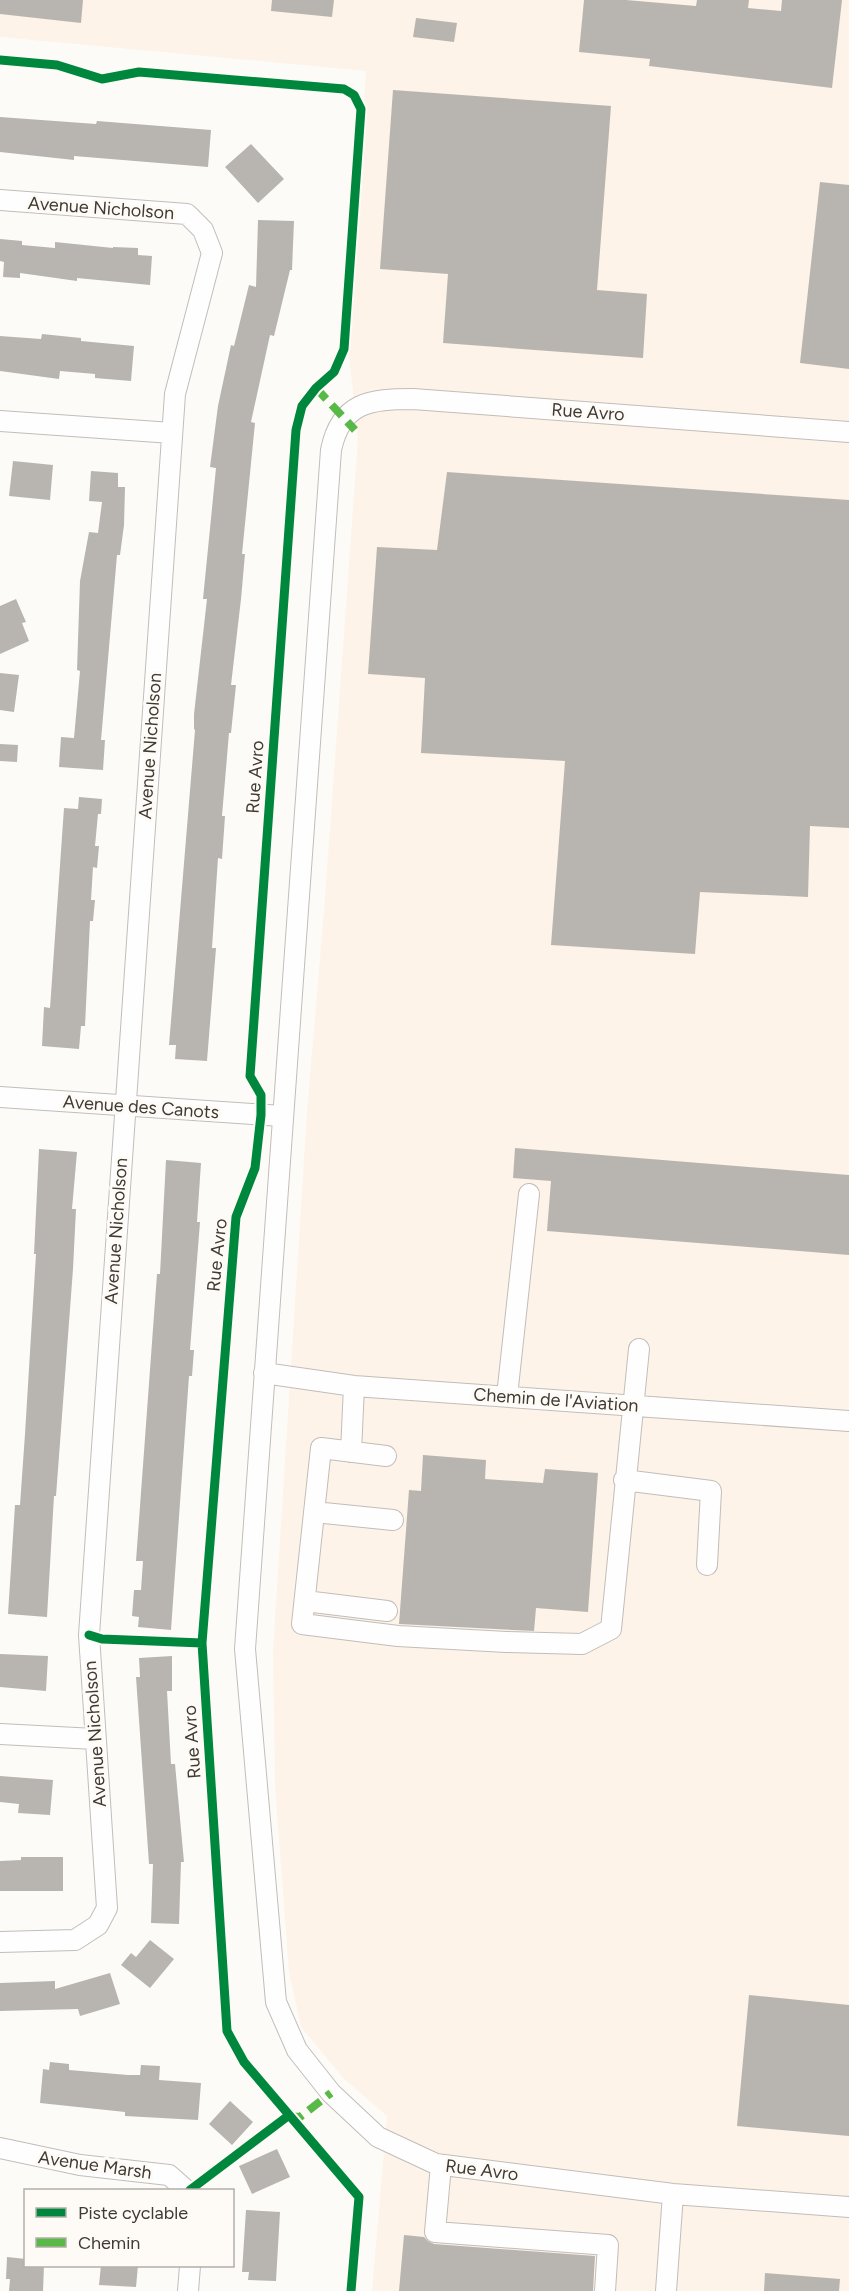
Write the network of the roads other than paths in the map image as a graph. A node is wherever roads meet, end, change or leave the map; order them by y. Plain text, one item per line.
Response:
1 (0, 200) edge
2 (0, 421) edge
3 (849, 432) edge
4 (172, 433) junction
5 (0, 1097) edge
6 (124, 1107) junction
7 (282, 1116) junction
8 (529, 1194) dead end
9 (639, 1349) dead end
10 (264, 1373) junction
11 (354, 1386) junction
12 (507, 1396) junction
13 (634, 1405) junction
14 (849, 1421) edge
15 (351, 1452) junction
16 (386, 1456) dead end
17 (624, 1480) junction
18 (314, 1512) junction
19 (393, 1520) dead end
20 (706, 1565) dead end
21 (305, 1601) junction
22 (387, 1611) dead end
23 (0, 1734) edge
24 (94, 1739) junction
25 (0, 1942) edge
26 (0, 2148) edge
27 (441, 2165) junction
28 (185, 2189) edge
29 (673, 2194) junction
30 (849, 2207) edge
31 (190, 2267) edge
32 (188, 2291) edge
33 (605, 2291) edge
34 (666, 2291) edge

1 - 4 street, Avenue Nicholson
2 - 4 street
3 - 7 street, Rue Avro
4 - 6 street, Avenue Nicholson
5 - 6 street, Avenue des Canots
6 - 7 street, Avenue des Canots
6 - 24 street, Avenue Nicholson
7 - 10 street, Rue Avro
8 - 12 street
9 - 13 street
10 - 11 street, Chemin de l'Aviation
10 - 27 street, Rue Avro
11 - 12 street, Chemin de l'Aviation
11 - 15 street
12 - 13 street, Chemin de l'Aviation
13 - 14 street, Chemin de l'Aviation
13 - 17 street
15 - 16 street
15 - 18 street
17 - 20 street
17 - 21 street
18 - 19 street
18 - 21 street
21 - 22 street
23 - 24 street
24 - 25 street, Avenue Nicholson
26 - 28 street, Avenue Marsh
27 - 29 street, Rue Avro
27 - 33 street
29 - 30 street, Rue Avro
29 - 34 street
31 - 32 street

